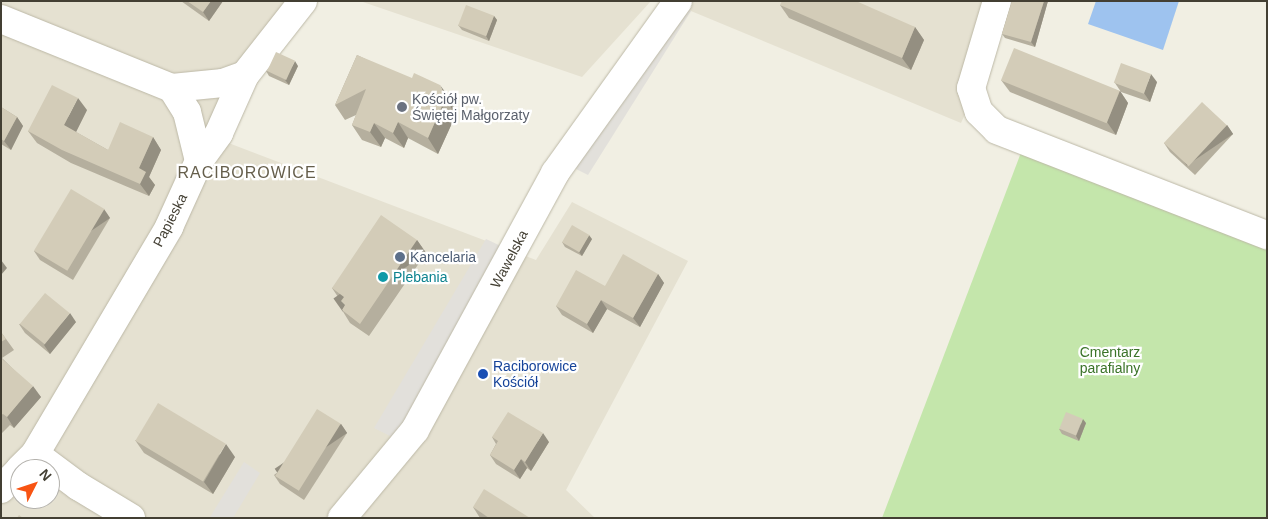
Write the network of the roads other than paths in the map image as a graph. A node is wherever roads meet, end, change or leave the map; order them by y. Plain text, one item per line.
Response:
1 (303, 1) edge
2 (678, 1) edge
3 (997, 1) edge
4 (1, 19) edge
5 (245, 75) junction
6 (172, 88) junction
7 (199, 161) junction
8 (1267, 235) edge
9 (28, 459) edge
10 (60, 479) edge
11 (10, 480) edge
12 (1, 489) edge
13 (130, 518) edge
14 (342, 518) edge

1 - 5 street, Papieska
2 - 14 street, Wawelska
3 - 8 street
4 - 6 street
5 - 6 street
5 - 7 street, Papieska
6 - 7 street
7 - 9 street, Papieska
10 - 13 street
11 - 12 street

